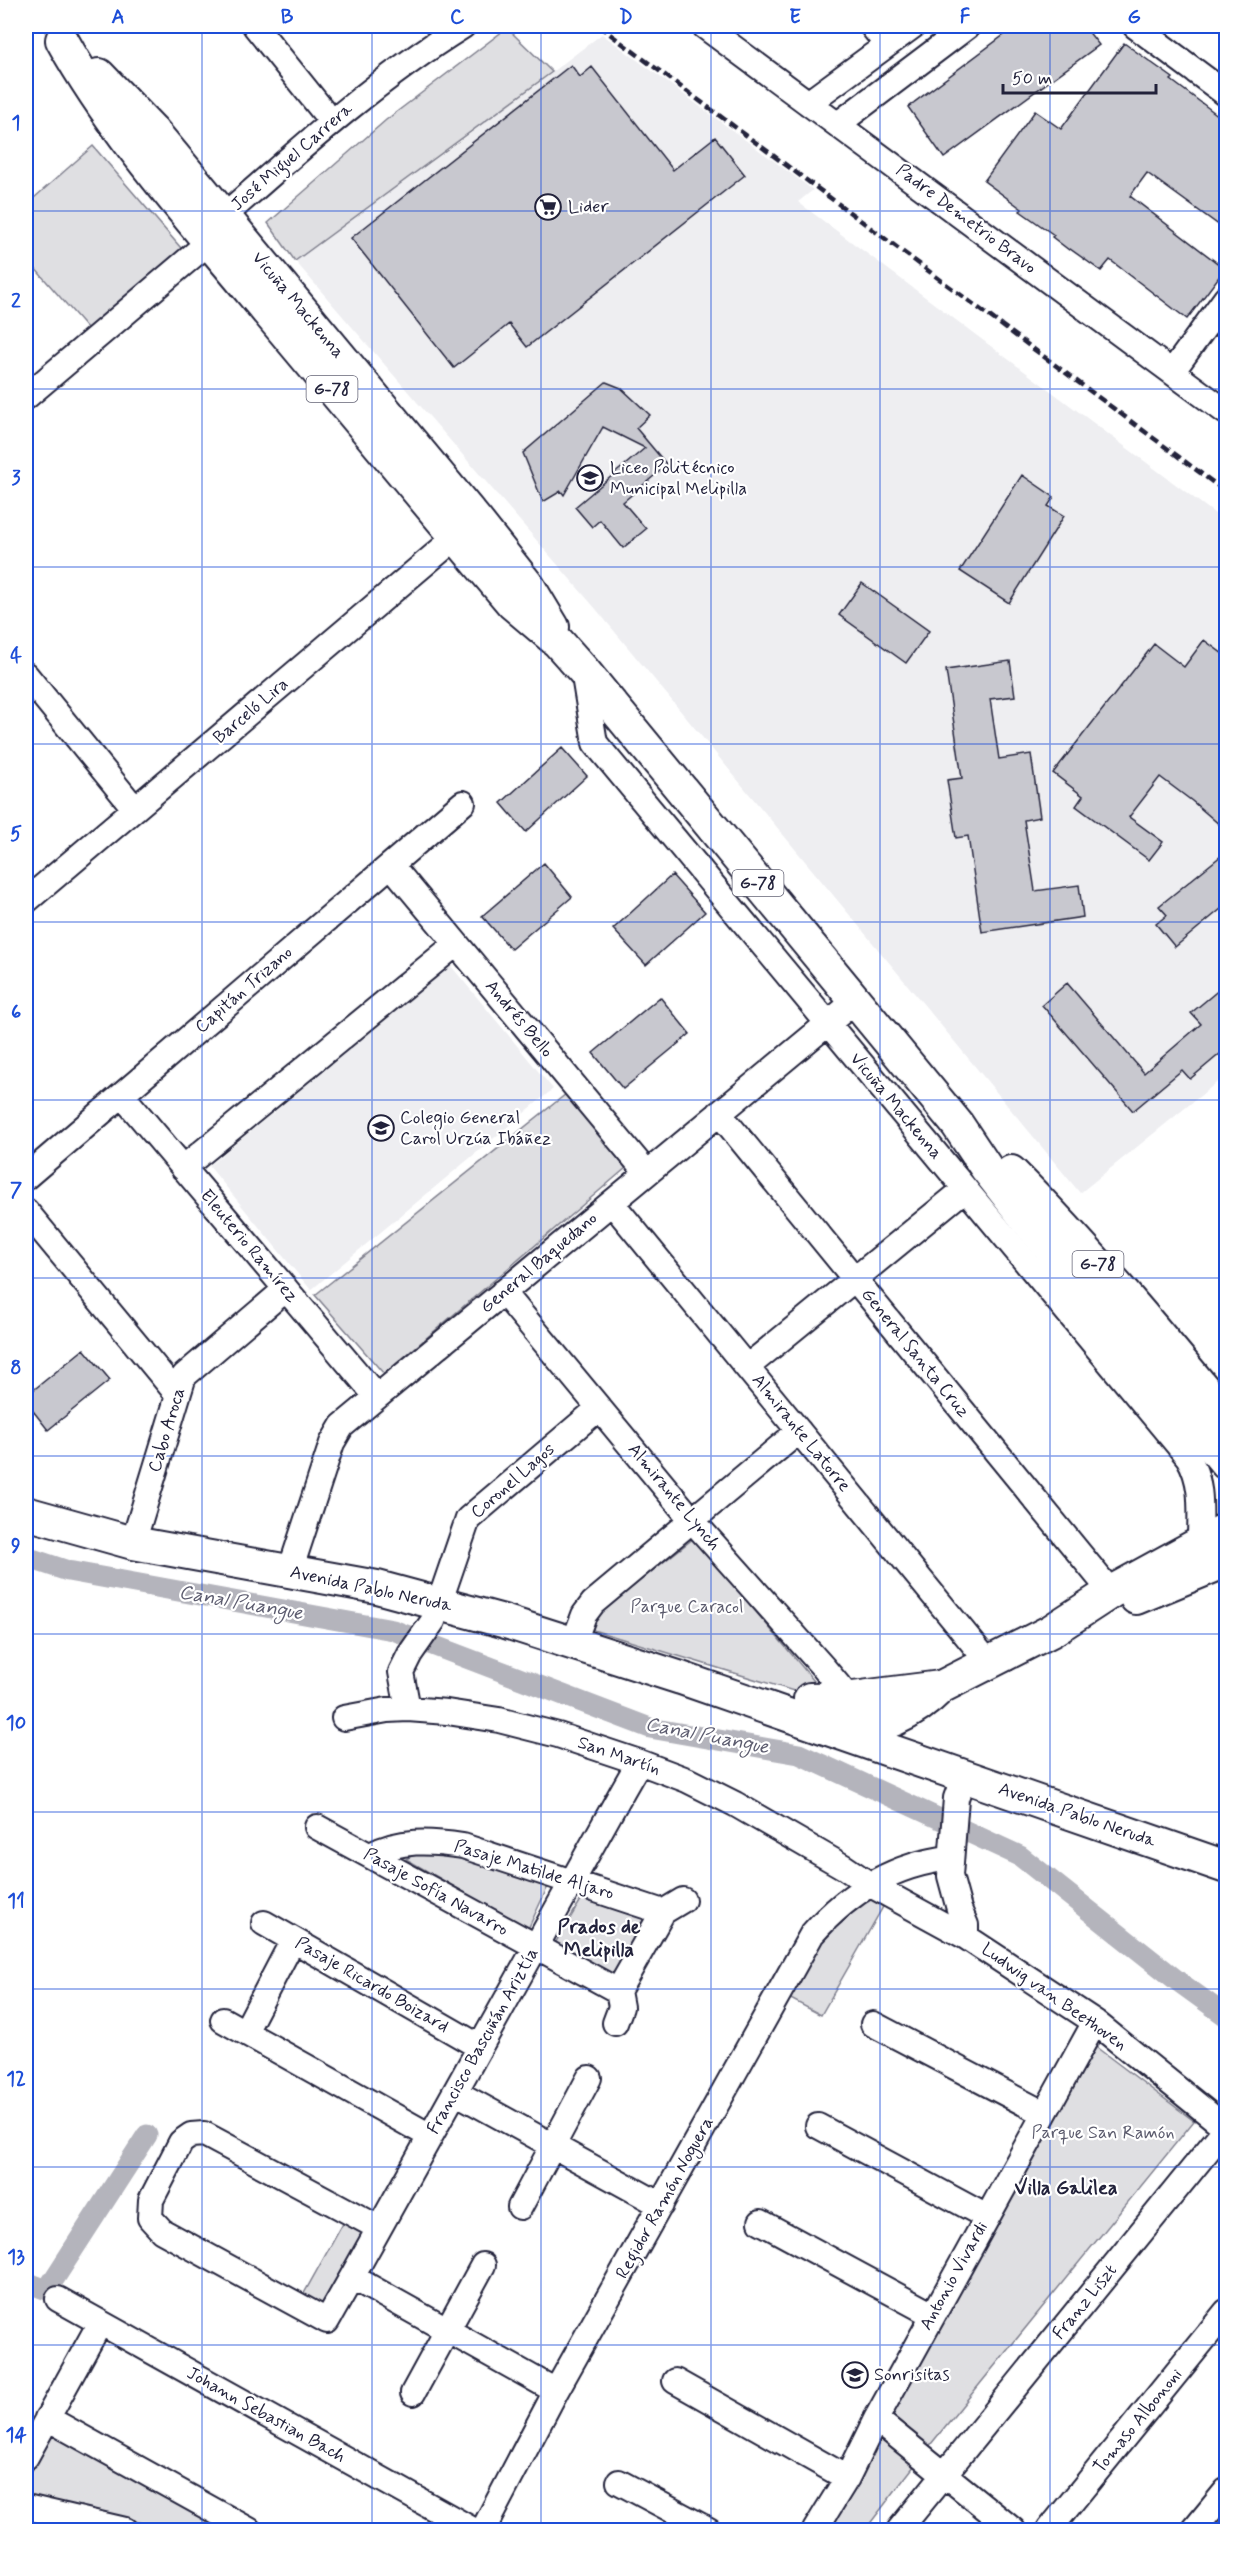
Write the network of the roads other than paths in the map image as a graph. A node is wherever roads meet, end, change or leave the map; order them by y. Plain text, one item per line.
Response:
1 (255, 26) edge
2 (463, 26) edge
3 (704, 26) edge
4 (872, 26) edge
5 (913, 26) edge
6 (968, 26) edge
7 (1134, 26) edge
8 (434, 32) edge
9 (56, 33) edge
10 (887, 45) junction
11 (1227, 94) edge
12 (808, 103) junction
13 (332, 122) junction
14 (837, 124) junction
15 (217, 229) junction
16 (1227, 298) edge
17 (1172, 372) junction
18 (26, 397) edge
19 (1227, 412) edge
20 (466, 528) junction
21 (583, 670) junction
22 (26, 675) edge
23 (463, 803) dead end
24 (135, 809) junction
25 (391, 865) junction
26 (26, 901) edge
27 (456, 944) junction
28 (855, 1001) junction
29 (828, 1024) junction
30 (122, 1095) junction
31 (719, 1113) junction
32 (957, 1124) junction
33 (183, 1168) junction
34 (646, 1173) junction
35 (26, 1177) edge
36 (965, 1189) junction
37 (612, 1203) junction
38 (26, 1211) edge
39 (855, 1279) junction
40 (286, 1289) junction
41 (503, 1292) junction
42 (747, 1367) junction
43 (178, 1395) junction
44 (377, 1396) junction
45 (599, 1408) junction
46 (1227, 1416) edge
47 (799, 1431) junction
48 (1227, 1463) edge
49 (26, 1513) edge
50 (692, 1520) junction
51 (133, 1543) junction
52 (1218, 1554) edge
53 (290, 1571) junction
54 (1111, 1592) junction
55 (436, 1612) junction
56 (1051, 1631) junction
57 (573, 1644) junction
58 (989, 1663) junction
59 (711, 1689) junction
60 (932, 1696) junction
61 (849, 1698) junction
62 (810, 1699) junction
63 (406, 1702) junction
64 (344, 1718) dead end
65 (873, 1726) junction
66 (829, 1730) junction
67 (920, 1757) junction
68 (639, 1762) junction
69 (964, 1776) junction
70 (317, 1827) dead end
71 (370, 1855) junction
72 (951, 1858) junction
73 (1227, 1867) edge
74 (573, 1881) junction
75 (869, 1884) junction
76 (683, 1900) dead end
77 (663, 1912) junction
78 (264, 1923) dead end
79 (966, 1937) junction
80 (293, 1940) junction
81 (536, 1947) junction
82 (618, 1991) junction
83 (223, 2020) dead end
84 (1095, 2022) junction
85 (615, 2023) dead end
86 (873, 2024) dead end
87 (244, 2032) junction
88 (480, 2047) junction
89 (589, 2078) dead end
90 (455, 2092) junction
91 (1043, 2113) junction
92 (818, 2126) dead end
93 (1227, 2128) edge
94 (430, 2136) junction
95 (553, 2145) junction
96 (661, 2205) junction
97 (520, 2207) dead end
98 (987, 2217) junction
99 (761, 2222) dead end
100 (379, 2228) junction
101 (483, 2265) dead end
102 (352, 2277) junction
103 (58, 2299) dead end
104 (1227, 2312) edge
105 (933, 2315) junction
106 (100, 2323) junction
107 (448, 2330) junction
108 (675, 2381) dead end
109 (556, 2391) junction
110 (413, 2393) dead end
111 (47, 2418) junction
112 (876, 2420) junction
113 (26, 2457) edge
114 (944, 2476) junction
115 (847, 2478) junction
116 (619, 2482) dead end
117 (1227, 2491) edge
118 (26, 2506) edge
119 (125, 2530) edge
120 (249, 2530) edge
121 (472, 2530) edge
122 (483, 2530) edge
123 (710, 2530) edge
124 (815, 2530) edge
125 (899, 2530) edge
126 (1013, 2530) edge
127 (1049, 2530) edge
128 (1194, 2530) edge

1 - 13 street
2 - 8 street, José Miguel Carrera
3 - 12 street, Padre Demetrio Bravo
4 - 10 street
5 - 10 street
6 - 14 street
7 - 11 street
8 - 13 street, José Miguel Carrera
9 - 15 main road, Vicuña Mackenna / G-78
10 - 12 street
12 - 14 street, Padre Demetrio Bravo
13 - 15 street, José Miguel Carrera
14 - 17 street, Padre Demetrio Bravo
15 - 18 street, José Miguel Carrera
15 - 20 main road, Vicuña Mackenna / G-78
16 - 17 street
17 - 19 street, Padre Demetrio Bravo
20 - 21 main road, Vicuña Mackenna / G-78
20 - 24 street, Barceló Lira
21 - 28 main road, Vicuña Mackenna / G-78
21 - 29 street, Vicuña Mackenna
22 - 24 street
23 - 25 street, Capitán Trizano
24 - 26 street, Barceló Lira
25 - 27 street, Andrés Bello
25 - 30 street, Capitán Trizano
27 - 33 street
27 - 34 street, Andrés Bello
28 - 29 street, General Baquedano
28 - 32 main road, Vicuña Mackenna / G-78
29 - 31 street, General Baquedano
29 - 36 street, Vicuña Mackenna
30 - 33 street, Eleuterio Ramírez
30 - 35 street, Capitán Trizano
31 - 34 street, General Baquedano
31 - 39 street, General Santa Cruz
32 - 46 main road, Vicuña Mackenna / G-78
32 - 48 main road, Vicuña Mackenna / G-78
33 - 40 street, Eleuterio Ramírez
34 - 37 street, General Baquedano
36 - 39 street
36 - 52 street, Vicuña Mackenna
37 - 41 street, General Baquedano
37 - 42 street, Almirante Latorre
38 - 43 street
39 - 42 street
39 - 54 street, General Santa Cruz
40 - 43 street, Cabo Aroca
40 - 44 street, Eleuterio Ramírez
41 - 44 street, General Baquedano
41 - 45 street, Almirante Lynch
42 - 47 street, Almirante Latorre
43 - 51 street, Cabo Aroca
44 - 53 street, General Baquedano
45 - 50 street, Almirante Lynch
45 - 55 street, Coronel Lagos
47 - 50 street
47 - 58 street, Almirante Latorre
49 - 51 main road, Avenida Pablo Neruda
50 - 57 street
50 - 61 street, Almirante Lynch
51 - 53 main road, Avenida Pablo Neruda
52 - 54 main road
52 - 56 main road
53 - 55 main road, Avenida Pablo Neruda
54 - 56 main road
55 - 57 main road, Avenida Pablo Neruda
55 - 63 street, Coronel Lagos
56 - 58 main road
57 - 59 main road, Avenida Pablo Neruda
58 - 60 main road
59 - 62 main road, Avenida Pablo Neruda
59 - 66 main road, Avenida Pablo Neruda
60 - 61 main road
60 - 65 main road
60 - 67 main road
61 - 62 main road
62 - 65 main road, Avenida Pablo Neruda
63 - 64 street, San Martín
63 - 68 street, San Martín
65 - 66 main road
65 - 67 main road, Avenida Pablo Neruda
66 - 67 main road, Avenida Pablo Neruda
67 - 69 main road, Avenida Pablo Neruda
68 - 74 street, Francisco Bascuñán Ariztía
68 - 75 street, San Martín
69 - 72 street
69 - 73 main road, Avenida Pablo Neruda
70 - 71 street, Pasaje Sofía Navarro
71 - 74 street, Pasaje Matilde Aljaro
71 - 81 street, Pasaje Sofía Navarro
72 - 75 street, Regidor Ramón Noguera
72 - 79 street
74 - 77 street, Pasaje Matilde Aljaro
74 - 81 street, Francisco Bascuñán Ariztía
75 - 79 street, Ludwig van Beethoven
75 - 96 street, Regidor Ramón Noguera
76 - 77 street
77 - 82 street
78 - 80 street, Pasaje Ricardo Boizard
79 - 84 street, Ludwig van Beethoven
80 - 87 street
80 - 88 street, Pasaje Ricardo Boizard
81 - 82 street, Pasaje Sofía Navarro
81 - 88 street, Francisco Bascuñán Ariztía
82 - 85 street
83 - 87 street
84 - 91 street, Antonio Vivardi
84 - 93 street, Ludwig van Beethoven
86 - 91 street
87 - 94 street
88 - 90 street, Francisco Bascuñán Ariztía
89 - 95 street
90 - 94 street, Francisco Bascuñán Ariztía
90 - 95 street
91 - 98 street, Antonio Vivardi
92 - 98 street
93 - 114 street, Franz Liszt
94 - 100 street, Francisco Bascuñán Ariztía
95 - 96 street
95 - 97 street
96 - 109 street, Regidor Ramón Noguera
98 - 105 street, Antonio Vivardi
99 - 105 street
100 - 102 street, Francisco Bascuñán Ariztía
100 - 102 street, Francisco Bascuñán Ariztía
101 - 107 street
102 - 107 street
103 - 106 street, Johann Sebastian Bach
104 - 127 street, Tomaso Albononi
105 - 112 street, Antonio Vivardi
106 - 111 street
106 - 121 street, Johann Sebastian Bach
107 - 109 street
107 - 110 street
108 - 115 street
109 - 122 street, Regidor Ramón Noguera
111 - 113 street
111 - 120 street
112 - 114 street
112 - 115 street, Antonio Vivardi
114 - 125 street, Franz Liszt
114 - 126 street
115 - 124 street, Antonio Vivardi
116 - 123 street
117 - 128 street
118 - 119 street

